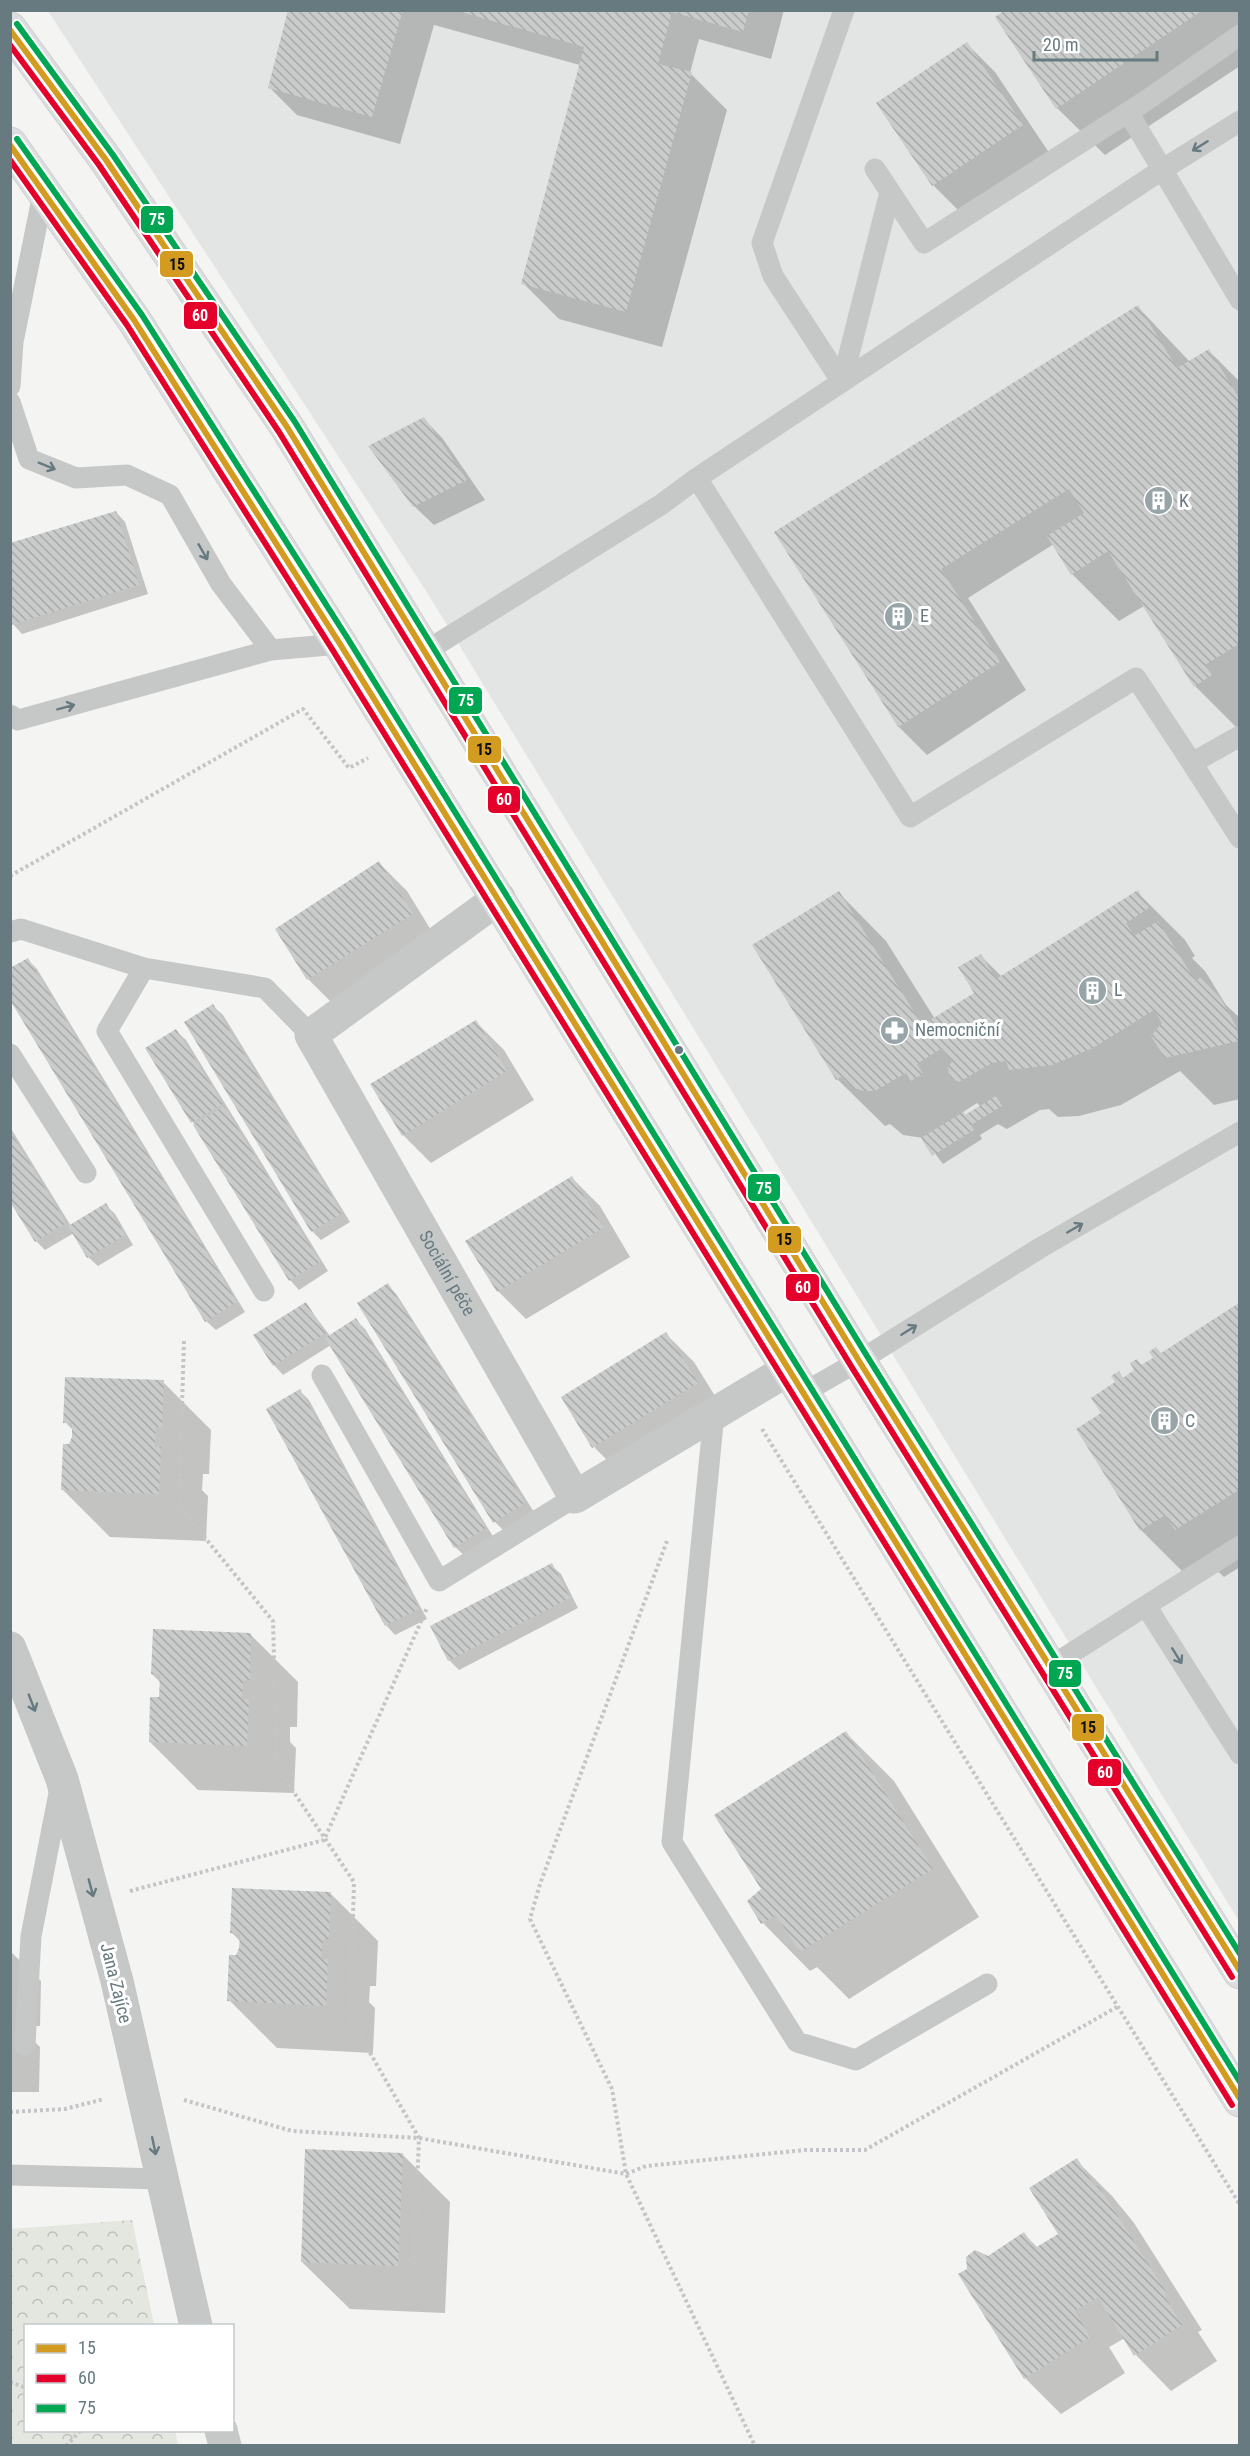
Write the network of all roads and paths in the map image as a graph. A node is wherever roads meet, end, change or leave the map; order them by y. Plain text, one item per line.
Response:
1 (844, 10) edge
2 (10, 29) edge
3 (1239, 35) edge
4 (1128, 112) junction
5 (1239, 121) edge
6 (10, 144) edge
7 (875, 169) dead end
8 (1160, 171) junction
9 (44, 189) junction
10 (890, 192) junction
11 (29, 257) junction
12 (10, 280) edge
13 (1239, 300) edge
14 (842, 382) junction
15 (10, 386) edge
16 (10, 402) edge
17 (697, 478) junction
18 (340, 644) junction
19 (271, 650) junction
20 (423, 653) junction
21 (10, 715) edge
22 (1239, 736) edge
23 (401, 741) junction
24 (1192, 763) junction
25 (1239, 838) edge
26 (10, 876) edge
27 (499, 898) junction
28 (10, 932) edge
29 (144, 968) junction
30 (311, 1035) junction
31 (10, 1054) edge
32 (1239, 1132) edge
33 (86, 1173) dead end
34 (264, 1290) dead end
35 (184, 1341) dead end
36 (859, 1361) junction
37 (322, 1375) dead end
38 (796, 1381) junction
39 (743, 1397) junction
40 (714, 1414) junction
41 (575, 1497) junction
42 (669, 1537) dead end
43 (1239, 1546) edge
44 (439, 1581) junction
45 (1146, 1606) junction
46 (10, 1648) edge
47 (1051, 1666) junction
48 (1239, 1754) edge
49 (62, 1779) junction
50 (324, 1840) junction
51 (94, 1900) junction
52 (1239, 1972) edge
53 (987, 1984) dead end
54 (1117, 2007) junction
55 (25, 2045) dead end
56 (142, 2089) junction
57 (1239, 2100) edge
58 (65, 2109) dead end
59 (10, 2112) edge
60 (419, 2138) junction
61 (626, 2174) junction
62 (10, 2175) edge
63 (160, 2179) junction
64 (1239, 2205) edge
65 (414, 2264) dead end
66 (196, 2324) edge
67 (79, 2432) edge
68 (66, 2445) edge
69 (755, 2445) edge

1 - 14 lane
2 - 20 main road
3 - 4 lane
4 - 8 lane
4 - 10 lane
5 -> 8 lane
6 - 9 main road
7 - 10 lane
8 - 13 lane
8 - 14 lane
9 - 11 lane
9 - 18 main road
10 - 14 lane
11 - 12 lane
11 - 15 lane
14 - 17 lane
16 -> 19 lane
17 - 20 lane
17 - 24 lane
18 - 19 lane
18 - 23 main road
21 -> 19 lane
20 - 36 main road
22 - 24 lane
23 - 26 path
23 - 27 main road
24 - 25 lane
27 - 30 street
27 - 38 main road
28 - 29 lane
29 - 30 lane
29 - 34 lane
30 - 41 street, Sociální péče
31 - 33 lane
36 -> 32 lane
35 - 50 path
36 - 38 lane
36 - 47 main road
37 - 44 lane
38 - 39 street
38 - 57 main road
39 - 40 street
39 - 54 path
40 - 41 street
40 - 53 lane
41 - 44 lane
42 - 61 path
43 - 45 lane
44 - 50 path
45 - 47 lane
45 -> 48 lane
46 -> 49 street, Jana Zajíce
47 - 52 main road
49 -> 51 street, Jana Zajíce
49 - 55 lane
50 - 51 path
50 - 60 path
51 - 56 street, Jana Zajíce
54 - 61 path
54 - 64 path
56 - 60 path
56 -> 63 street, Jana Zajíce
58 - 59 path
60 - 61 path
60 - 65 path
61 - 69 path
62 - 63 lane
63 - 66 street, Jana Zajíce
67 - 68 path

